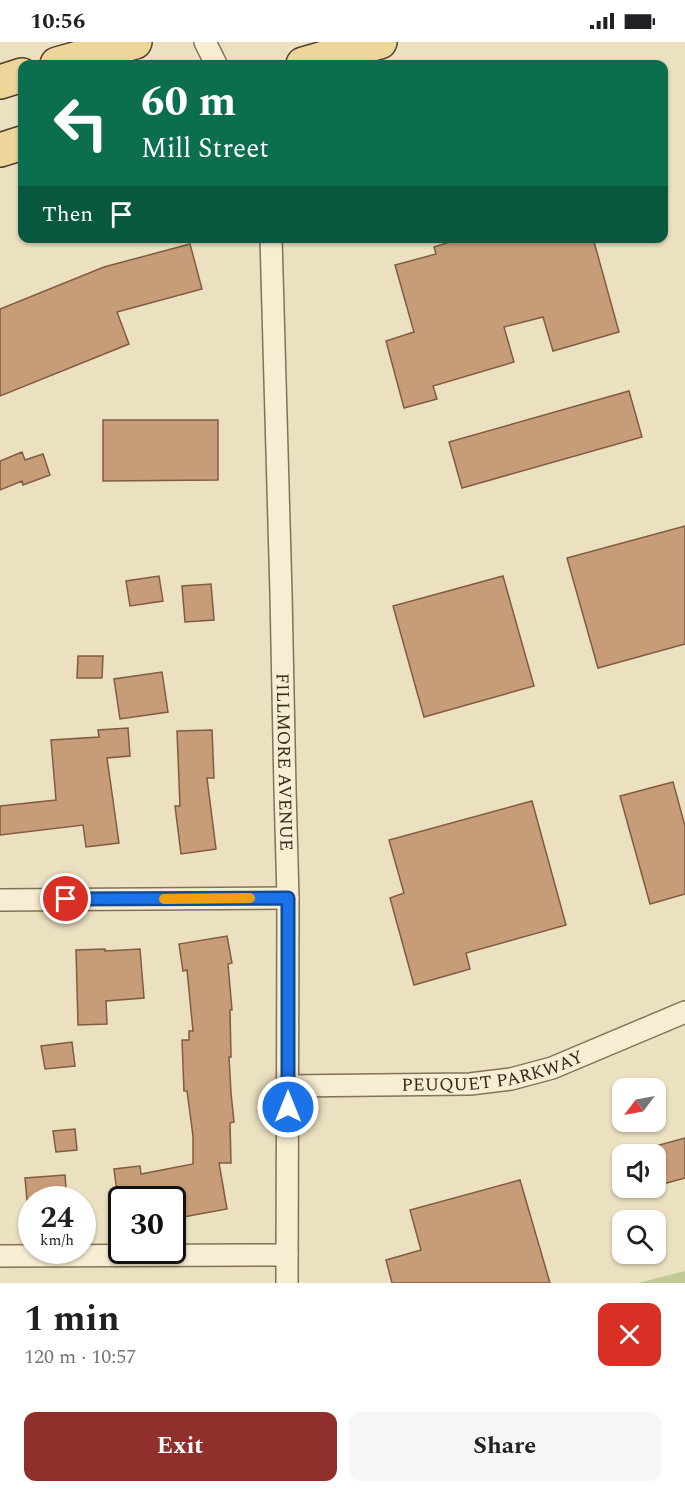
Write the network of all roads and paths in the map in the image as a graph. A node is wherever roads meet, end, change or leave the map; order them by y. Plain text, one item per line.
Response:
1 (135, 42) edge
2 (205, 42) edge
3 (380, 42) edge
4 (71, 60) edge
5 (214, 60) edge
6 (317, 60) edge
7 (18, 76) edge
8 (0, 82) edge
9 (18, 144) edge
10 (0, 150) edge
11 (271, 243) edge
12 (288, 898) junction
13 (0, 900) edge
14 (685, 1012) edge
15 (288, 1086) junction
16 (287, 1255) junction
17 (0, 1256) edge
18 (287, 1283) edge

1 - 4 main road
2 - 5 street
3 - 6 main road
7 - 8 main road
9 - 10 main road
11 - 12 street, FILLMORE AVENUE
12 - 13 street
12 - 15 street, FILLMORE AVENUE
14 - 15 street, PEUQUET PARKWAY
15 - 16 street, FILLMORE AVENUE
16 - 17 street
16 - 18 street, FILLMORE AVENUE

